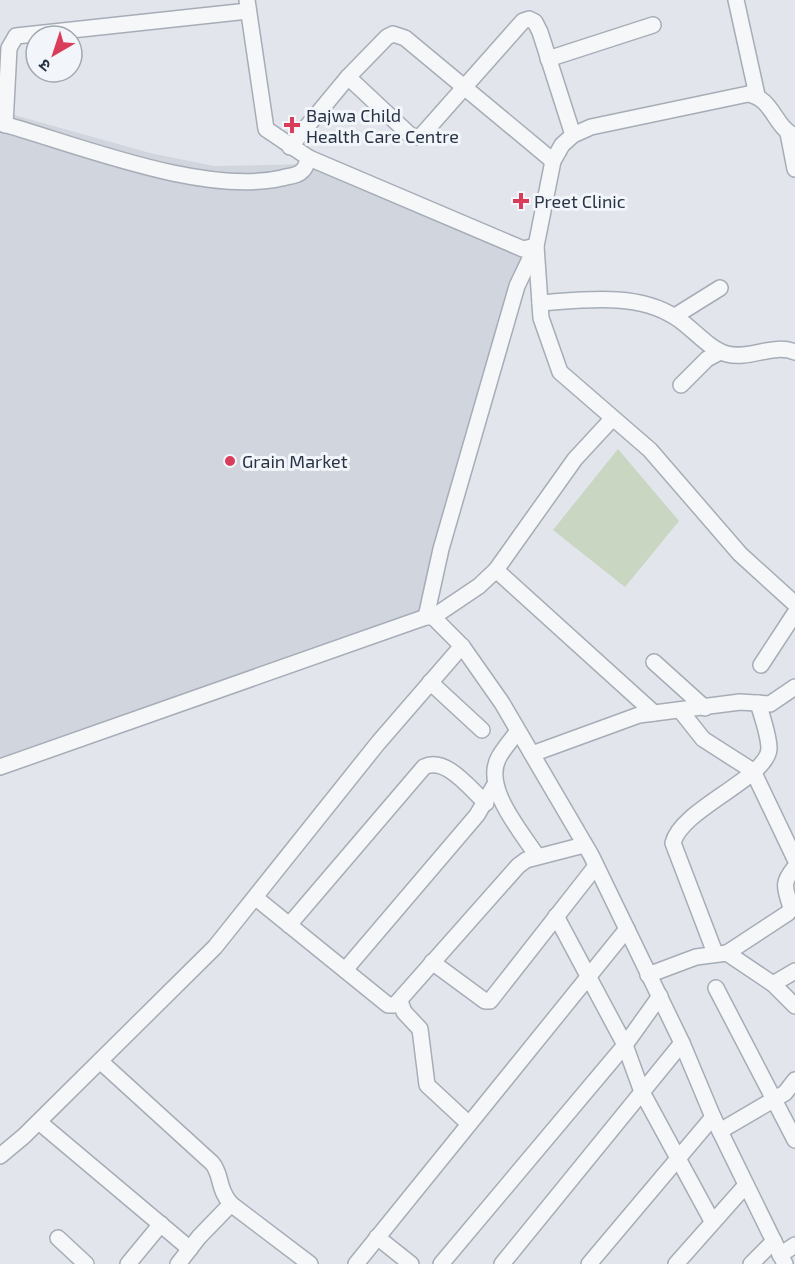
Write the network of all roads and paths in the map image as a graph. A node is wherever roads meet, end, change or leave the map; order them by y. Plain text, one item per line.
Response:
1 (736, 0) edge
2 (248, 6) edge
3 (653, 25) dead end
4 (548, 59) junction
5 (348, 77) junction
6 (463, 87) junction
7 (757, 95) junction
8 (3, 124) edge
9 (791, 134) edge
10 (573, 135) junction
11 (290, 147) junction
12 (309, 158) junction
13 (553, 161) junction
14 (795, 169) edge
15 (536, 246) junction
16 (720, 288) dead end
17 (540, 303) junction
18 (675, 316) junction
19 (720, 352) junction
20 (795, 352) edge
21 (681, 385) dead end
22 (612, 419) junction
23 (496, 570) junction
24 (795, 604) edge
25 (795, 613) edge
26 (429, 617) junction
27 (462, 646) junction
28 (654, 662) dead end
29 (761, 665) dead end
30 (430, 682) junction
31 (795, 687) edge
32 (758, 703) junction
33 (705, 708) junction
34 (681, 710) junction
35 (654, 713) junction
36 (482, 730) dead end
37 (518, 731) junction
38 (531, 754) junction
39 (0, 767) edge
40 (753, 771) junction
41 (494, 786) junction
42 (486, 803) junction
43 (584, 844) junction
44 (537, 856) junction
45 (795, 859) edge
46 (596, 866) junction
47 (795, 867) edge
48 (256, 898) junction
49 (793, 907) edge
50 (556, 916) junction
51 (289, 925) junction
52 (627, 929) junction
53 (721, 953) junction
54 (432, 962) junction
55 (345, 970) junction
56 (795, 971) edge
57 (648, 975) junction
58 (588, 978) junction
59 (773, 984) junction
60 (716, 988) dead end
61 (660, 996) junction
62 (400, 1001) junction
63 (795, 1006) edge
64 (682, 1043) junction
65 (625, 1045) junction
66 (100, 1061) junction
67 (795, 1080) edge
68 (642, 1092) junction
69 (774, 1099) junction
70 (713, 1117) junction
71 (39, 1122) junction
72 (469, 1124) junction
73 (720, 1131) junction
74 (795, 1140) edge
75 (0, 1156) edge
76 (678, 1159) junction
77 (746, 1185) junction
78 (231, 1204) junction
79 (712, 1221) junction
80 (161, 1224) junction
81 (377, 1237) junction
82 (58, 1238) dead end
83 (774, 1241) junction
84 (795, 1245) edge
85 (190, 1249) junction
86 (783, 1260) edge
87 (86, 1264) edge
88 (128, 1264) edge
89 (178, 1264) edge
90 (310, 1264) edge
91 (356, 1264) edge
92 (411, 1264) edge
93 (441, 1264) edge
94 (502, 1264) edge
95 (589, 1264) edge
96 (676, 1264) edge
97 (750, 1264) edge

1 - 7 street
2 - 8 street
2 - 11 street
3 - 4 street
4 - 6 street
4 - 10 street
5 - 6 street
5 - 6 street
5 - 11 street
6 - 13 street
7 - 9 street
7 - 10 street
8 - 12 street
9 - 14 street
10 - 13 street
11 - 12 street
12 - 15 street
13 - 15 street
15 - 17 street
15 - 26 street
16 - 18 street
17 - 18 street
17 - 22 street
18 - 19 street
19 - 20 street
19 - 21 street
22 - 23 street
22 - 24 street
23 - 26 street
23 - 35 street
25 - 29 street
26 - 27 street
26 - 39 street
27 - 30 street
27 - 37 street
28 - 33 street
30 - 36 street
30 - 48 street
31 - 32 street
32 - 33 street
32 - 40 street
33 - 34 street
34 - 35 street
34 - 40 street
35 - 38 street
37 - 38 street
37 - 41 street
38 - 43 street
40 - 45 street
40 - 53 street
41 - 42 street
41 - 44 street
42 - 51 street
42 - 55 street
43 - 44 street
43 - 46 street
44 - 54 street
46 - 50 street
46 - 52 street
47 - 49 street
48 - 51 street
48 - 66 street
49 - 53 street
50 - 54 street
50 - 58 street
51 - 55 street
52 - 57 street
52 - 58 street
53 - 57 street
53 - 59 street
54 - 62 street
55 - 62 street
56 - 59 street
57 - 61 street
58 - 65 street
58 - 72 street
59 - 63 street
60 - 69 street
61 - 64 street
61 - 65 street
62 - 72 street
64 - 68 street
64 - 70 street
65 - 68 street
65 - 93 street
66 - 71 street
66 - 78 street
67 - 69 street
68 - 76 street
68 - 94 street
69 - 73 street
69 - 74 street
70 - 73 street
70 - 76 street
71 - 75 street
71 - 80 street
72 - 81 street
73 - 77 street
76 - 79 street
76 - 95 street
77 - 79 street
77 - 83 street
78 - 85 street
78 - 90 street
79 - 96 street
80 - 85 street
80 - 88 street
81 - 91 street
81 - 92 street
82 - 87 street
83 - 86 street
83 - 97 street
84 - 86 street
85 - 89 street

